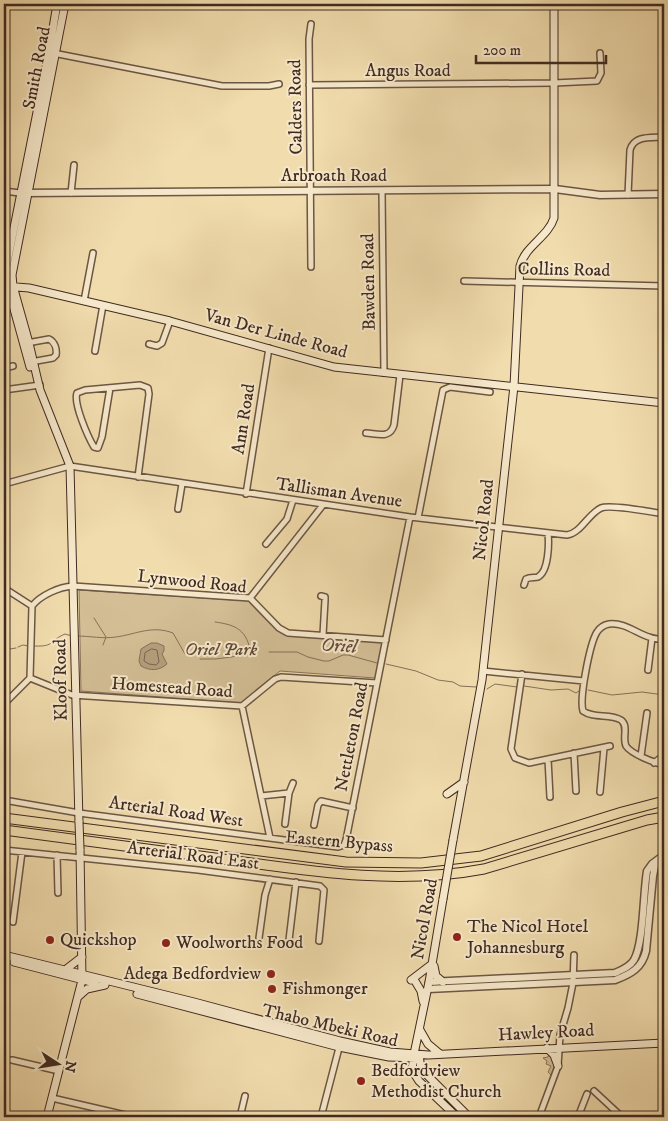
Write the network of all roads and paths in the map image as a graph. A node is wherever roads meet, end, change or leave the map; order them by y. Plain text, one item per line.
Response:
1 (57, 4) edge
2 (65, 4) edge
3 (554, 4) edge
4 (311, 24) dead end
5 (52, 53) junction
6 (600, 53) dead end
7 (554, 83) junction
8 (279, 84) dead end
9 (309, 85) junction
10 (664, 137) edge
11 (74, 165) dead end
12 (555, 189) junction
13 (4, 190) edge
14 (310, 191) junction
15 (382, 191) junction
16 (24, 193) junction
17 (71, 193) junction
18 (628, 194) junction
19 (664, 194) edge
20 (93, 253) dead end
21 (7, 259) junction
22 (13, 266) junction
23 (311, 267) dead end
24 (4, 271) edge
25 (464, 281) dead end
26 (519, 283) junction
27 (664, 286) edge
28 (7, 287) edge
29 (26, 288) junction
30 (14, 300) junction
31 (84, 301) junction
32 (103, 305) junction
33 (170, 321) junction
34 (26, 343) junction
35 (149, 344) dead end
36 (269, 348) junction
37 (95, 351) dead end
38 (31, 362) junction
39 (13, 366) dead end
40 (4, 368) edge
41 (384, 373) junction
42 (400, 375) junction
43 (514, 386) junction
44 (38, 387) junction
45 (110, 388) junction
46 (4, 390) edge
47 (490, 392) dead end
48 (664, 403) edge
49 (366, 433) dead end
50 (102, 437) junction
51 (89, 438) junction
52 (70, 466) junction
53 (138, 477) junction
54 (4, 484) edge
55 (182, 484) junction
56 (246, 494) junction
57 (293, 500) junction
58 (323, 505) junction
59 (178, 509) dead end
60 (664, 514) edge
61 (410, 517) junction
62 (418, 518) junction
63 (498, 527) junction
64 (548, 533) junction
65 (266, 544) dead end
66 (73, 586) junction
67 (524, 586) dead end
68 (4, 588) edge
69 (321, 596) dead end
70 (250, 598) junction
71 (32, 606) junction
72 (324, 635) junction
73 (652, 638) junction
74 (386, 640) junction
75 (664, 640) edge
76 (483, 670) junction
77 (648, 670) dead end
78 (522, 674) junction
79 (30, 678) junction
80 (584, 681) junction
81 (377, 682) junction
82 (76, 695) junction
83 (4, 704) edge
84 (242, 706) junction
85 (647, 713) dead end
86 (574, 753) junction
87 (664, 755) edge
88 (641, 756) junction
89 (548, 759) junction
90 (654, 763) junction
91 (664, 765) edge
92 (464, 782) junction
93 (292, 783) dead end
94 (576, 791) dead end
95 (600, 792) dead end
96 (289, 793) junction
97 (447, 794) dead end
98 (261, 796) junction
99 (550, 798) dead end
100 (4, 800) edge
101 (664, 801) edge
102 (353, 808) junction
103 (79, 813) junction
104 (664, 817) edge
105 (4, 818) edge
106 (285, 824) dead end
107 (314, 825) dead end
108 (4, 830) edge
109 (4, 836) edge
110 (62, 838) junction
111 (270, 838) junction
112 (344, 844) joint
113 (4, 850) edge
114 (22, 852) junction
115 (80, 853) junction
116 (57, 855) junction
117 (664, 855) edge
118 (270, 879) junction
119 (296, 882) junction
120 (58, 894) dead end
121 (13, 922) dead end
122 (260, 938) dead end
123 (289, 940) dead end
124 (319, 941) dead end
125 (574, 954) dead end
126 (4, 955) edge
127 (82, 956) junction
128 (4, 960) edge
129 (433, 962) junction
130 (65, 973) junction
131 (82, 978) junction
132 (522, 978) junction
133 (573, 979) junction
134 (102, 982) junction
135 (443, 982) junction
136 (526, 985) junction
137 (429, 986) junction
138 (78, 996) junction
139 (424, 1006) junction
140 (250, 1021) junction
141 (420, 1030) junction
142 (664, 1042) edge
143 (340, 1044) junction
144 (547, 1048) junction
145 (560, 1048) junction
146 (440, 1054) junction
147 (404, 1056) junction
148 (416, 1056) junction
149 (12, 1060) dead end
150 (558, 1066) junction
151 (412, 1070) junction
152 (59, 1071) junction
153 (430, 1079) junction
154 (424, 1085) junction
155 (594, 1091) dead end
156 (587, 1094) dead end
157 (244, 1096) dead end
158 (52, 1098) junction
159 (47, 1117) edge
160 (134, 1117) edge
161 (240, 1117) edge
162 (321, 1117) edge
163 (457, 1117) edge
164 (469, 1117) edge
165 (539, 1117) edge
166 (578, 1117) edge
167 (622, 1117) edge

1 - 5 main road, Smith Road
2 - 5 main road, Smith Road
3 - 7 main road, Nicol Road
4 - 9 street, Calders Road
5 - 8 street
5 - 16 main road, Smith Road
6 - 7 street, Angus Road
7 - 9 street, Angus Road
7 - 12 main road, Nicol Road
9 - 14 street, Calders Road
10 - 18 street
11 - 17 street
12 - 15 street, Arbroath Road
12 - 18 street, Arbroath Road
12 - 26 main road, Nicol Road
13 - 16 street, Arbroath Road
14 - 15 street, Arbroath Road
14 - 17 street, Arbroath Road
14 - 23 street, Calders Road
15 - 41 street, Bawden Road
16 - 17 street, Arbroath Road
16 - 21 main road, Smith Road
16 - 22 main road, Smith Road
18 - 19 street, Arbroath Road
20 - 31 street
21 - 24 main road
21 - 28 main road, Smith Road
22 - 28 main road, Smith Road
22 - 29 main road
25 - 26 street, Collins Road
26 - 27 street, Collins Road
26 - 43 main road, Nicol Road
28 - 29 main road, Van Der Linde Road
28 - 30 main road, Kloof Road
29 - 30 main road
29 - 31 main road, Van Der Linde Road
30 - 34 main road, Kloof Road
31 - 32 main road, Van Der Linde Road
32 - 33 main road, Van Der Linde Road
32 - 37 street
33 - 35 street
33 - 36 main road, Van Der Linde Road
34 - 38 main road, Kloof Road
34 - 38 street
36 - 41 main road, Van Der Linde Road
36 - 56 street, Ann Road
38 - 44 main road, Kloof Road
39 - 40 street
41 - 42 main road, Van Der Linde Road
42 - 43 main road, Van Der Linde Road
42 - 49 street
43 - 48 main road, Van Der Linde Road
43 - 63 main road, Nicol Road
44 - 46 street
44 - 52 main road, Kloof Road
45 - 50 street
45 - 51 street
45 - 53 street
47 - 62 street
50 - 51 street
50 - 51 street
52 - 53 street, Tallisman Avenue
52 - 54 street, Tallisman Avenue
52 - 66 main road, Kloof Road
53 - 55 street, Tallisman Avenue
55 - 56 street, Tallisman Avenue
55 - 59 street
56 - 57 street, Tallisman Avenue
57 - 58 street, Tallisman Avenue
57 - 65 street
58 - 61 street, Tallisman Avenue
58 - 70 street
60 - 64 street, Tallisman Avenue
61 - 62 street, Tallisman Avenue
61 - 74 street, Nettleton Road
62 - 63 street, Tallisman Avenue
63 - 64 street, Tallisman Avenue
63 - 76 main road, Nicol Road
64 - 67 street
66 - 70 street, Lynwood Road
66 - 71 street
66 - 82 main road, Kloof Road
68 - 71 street
69 - 72 street
70 - 72 street, Lynwood Road
71 - 79 street
72 - 74 street, Lynwood Road
73 - 75 street
73 - 77 street
73 - 80 street
74 - 81 street, Nettleton Road
76 - 78 street
76 - 92 main road, Nicol Road
78 - 80 street
78 - 89 street
79 - 82 street, Homestead Road
79 - 83 street
80 - 88 street
81 - 84 street, Homestead Road
81 - 102 street, Nettleton Road
82 - 84 street, Homestead Road
82 - 103 main road, Kloof Road
84 - 98 street
85 - 88 street
86 - 89 street
86 - 94 street
86 - 95 street
87 - 90 street
88 - 90 street
89 - 99 street
90 - 91 street
92 - 97 main road
92 - 129 main road, Nicol Road, bridge
93 - 96 street
96 - 98 street
96 - 106 street
98 - 111 street
100 - 103 street, Arterial Road West
101 - 105 highway, Eastern Bypass
102 - 107 street
102 - 112 street, Nettleton Road
103 - 111 street, Arterial Road West
103 - 115 main road, Kloof Road, bridge
104 - 110 highway, Eastern Bypass
108 - 110 highway, Eastern Bypass
109 - 110 highway
111 - 112 street, Arterial Road West
113 - 114 street, Arterial Road East
114 - 116 street, Arterial Road East
114 - 121 street
115 - 116 street, Arterial Road East
115 - 118 street, Arterial Road East
115 - 127 main road, Kloof Road
116 - 120 street
117 - 133 street
118 - 119 street, Arterial Road East
118 - 122 street
119 - 123 street
119 - 124 street, Arterial Road East
125 - 133 street
126 - 130 main road
127 - 130 main road
127 - 131 main road, Kloof Road
127 - 134 main road
128 - 130 main road
129 - 135 main road
129 - 137 main road, Nicol Road
129 - 139 main road
130 - 131 main road
130 - 138 main road
131 - 134 main road
131 - 138 main road, Kloof Road
132 - 133 street
132 - 135 street
132 - 136 street
133 - 136 street
133 - 145 street
134 - 138 main road
134 - 140 main road
135 - 137 street
136 - 137 street
137 - 139 main road, Nicol Road
138 - 152 main road, Kloof Road
139 - 141 main road, Nicol Road
140 - 143 main road, Thabo Mbeki Road
140 - 143 main road, Thabo Mbeki Road
141 - 146 main road
141 - 148 main road, Nicol Road
142 - 145 main road, Hawley Road
143 - 147 main road, Thabo Mbeki Road
143 - 162 street
144 - 145 main road, Hawley Road
144 - 146 main road, Hawley Road
144 - 150 main road
145 - 150 street
146 - 148 main road, Hawley Road
147 - 148 main road, Thabo Mbeki Road
147 - 151 main road
148 - 151 main road, Thabo Mbeki Road
148 - 153 main road, Thabo Mbeki Road
149 - 152 street
150 - 165 street
151 - 154 main road, Thabo Mbeki Road
152 - 158 main road, Kloof Road
153 - 154 main road
153 - 164 main road, Thabo Mbeki Road
154 - 163 main road, Thabo Mbeki Road
155 - 167 street
156 - 166 street
157 - 161 street
158 - 159 main road, Kloof Road
158 - 160 street

